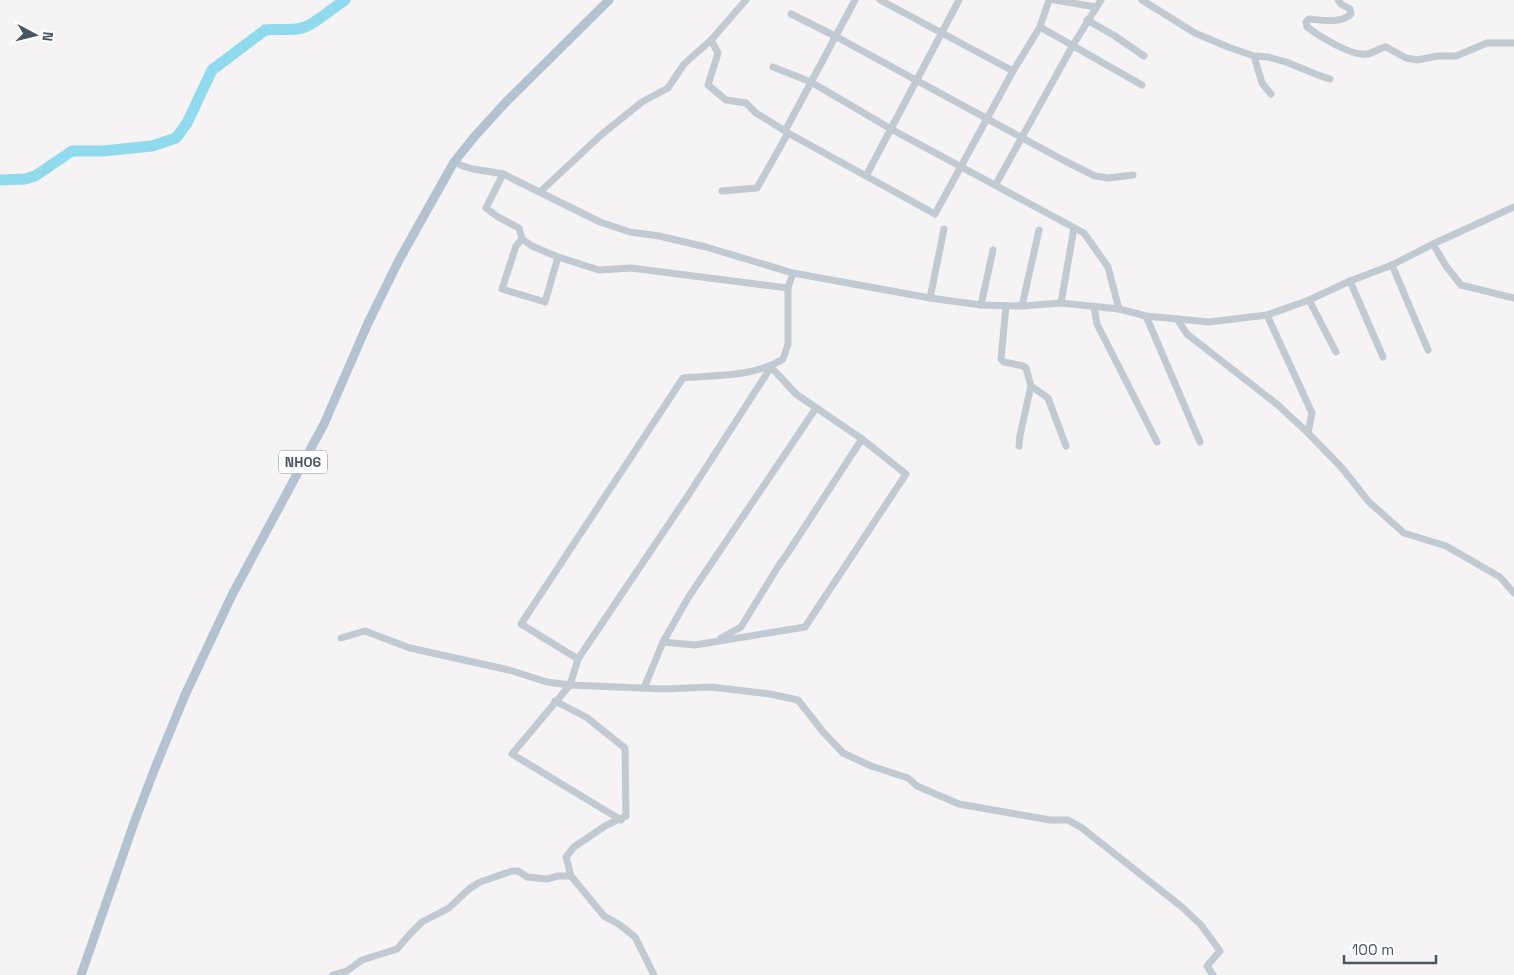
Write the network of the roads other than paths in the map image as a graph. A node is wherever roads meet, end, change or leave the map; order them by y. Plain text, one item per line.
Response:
1 (609, 0) edge
2 (746, 0) edge
3 (855, 0) edge
4 (959, 0) edge
5 (1049, 0) edge
6 (1057, 0) edge
7 (1101, 0) edge
8 (1142, 0) edge
9 (1338, 0) edge
10 (884, 1) edge
11 (1096, 7) junction
12 (790, 14) dead end
13 (1087, 20) junction
14 (1040, 27) junction
15 (941, 34) junction
16 (835, 36) junction
17 (711, 40) junction
18 (1514, 44) edge
19 (1073, 45) junction
20 (1144, 56) dead end
21 (1254, 56) junction
22 (773, 67) dead end
23 (1013, 71) junction
24 (1330, 78) dead end
25 (916, 80) junction
26 (811, 82) junction
27 (1142, 85) dead end
28 (1271, 94) dead end
29 (987, 119) junction
30 (891, 129) junction
31 (786, 132) junction
32 (1021, 136) junction
33 (454, 162) junction
34 (961, 167) junction
35 (503, 174) junction
36 (1133, 175) dead end
37 (866, 176) junction
38 (996, 184) junction
39 (722, 190) dead end
40 (540, 192) junction
41 (1514, 207) edge
42 (1074, 228) junction
43 (944, 229) dead end
44 (1039, 230) dead end
45 (522, 239) junction
46 (1433, 244) junction
47 (993, 250) dead end
48 (558, 257) junction
49 (1392, 265) junction
50 (793, 273) junction
51 (1350, 281) junction
52 (788, 288) junction
53 (930, 298) junction
54 (1514, 298) edge
55 (1309, 300) junction
56 (1061, 303) junction
57 (981, 305) junction
58 (1006, 306) junction
59 (1022, 306) junction
60 (1094, 307) junction
61 (1119, 308) junction
62 (1267, 315) junction
63 (1146, 316) junction
64 (1177, 319) junction
65 (1428, 350) dead end
66 (1336, 352) dead end
67 (1383, 358) dead end
68 (771, 367) junction
69 (1031, 386) junction
70 (816, 408) junction
71 (1308, 433) junction
72 (862, 438) junction
73 (1156, 442) dead end
74 (1200, 442) dead end
75 (1019, 446) dead end
76 (1066, 446) dead end
77 (1514, 593) edge
78 (341, 638) dead end
79 (716, 641) junction
80 (663, 642) junction
81 (578, 659) junction
82 (570, 685) junction
83 (644, 688) junction
84 (555, 701) junction
85 (621, 820) junction
86 (571, 876) junction
87 (81, 975) edge
88 (333, 975) edge
89 (654, 975) edge
90 (1213, 975) edge

1 - 33 main road, NH06
2 - 17 street
3 - 16 street
4 - 15 street
5 - 14 street
6 - 11 street
7 - 11 street
8 - 21 street
9 - 18 street
10 - 15 street
11 - 13 street
12 - 16 street
13 - 19 street
13 - 20 street
14 - 19 street
14 - 23 street
15 - 23 street
15 - 25 street
16 - 25 street
16 - 26 street
17 - 31 street
17 - 40 street
19 - 27 street
19 - 32 street
21 - 24 street
21 - 28 street
22 - 26 street
23 - 29 street
25 - 29 street
25 - 30 street
26 - 30 street
26 - 31 street
29 - 32 street
29 - 34 street
30 - 34 street
30 - 37 street
31 - 37 street
31 - 39 street
32 - 36 street
32 - 38 street
33 - 35 street
33 - 87 main road, NH06
34 - 37 street
34 - 38 street
35 - 40 street
35 - 45 street
38 - 42 street
40 - 50 street
41 - 46 street
42 - 56 street
42 - 61 street
43 - 53 street
44 - 59 street
45 - 48 street
45 - 48 street
46 - 49 street
46 - 54 street
47 - 57 street
48 - 52 street
49 - 51 street
49 - 65 street
50 - 52 street
50 - 53 street
51 - 55 street
51 - 67 street
52 - 68 street
53 - 57 street
55 - 62 street
55 - 66 street
56 - 59 street
56 - 60 street
57 - 58 street
58 - 59 street
58 - 69 street
60 - 61 street
60 - 73 street
61 - 63 street
62 - 64 street
62 - 71 street
63 - 64 street
63 - 74 street
64 - 71 street
68 - 70 street
68 - 81 street
68 - 81 street
69 - 75 street
69 - 76 street
70 - 72 street
70 - 80 street
71 - 77 street
72 - 79 street
72 - 79 street
78 - 82 street
79 - 80 street
80 - 83 street
81 - 82 street
82 - 83 street
82 - 84 street
83 - 90 street
84 - 85 street
84 - 85 street
85 - 86 street
86 - 88 street
86 - 89 street

